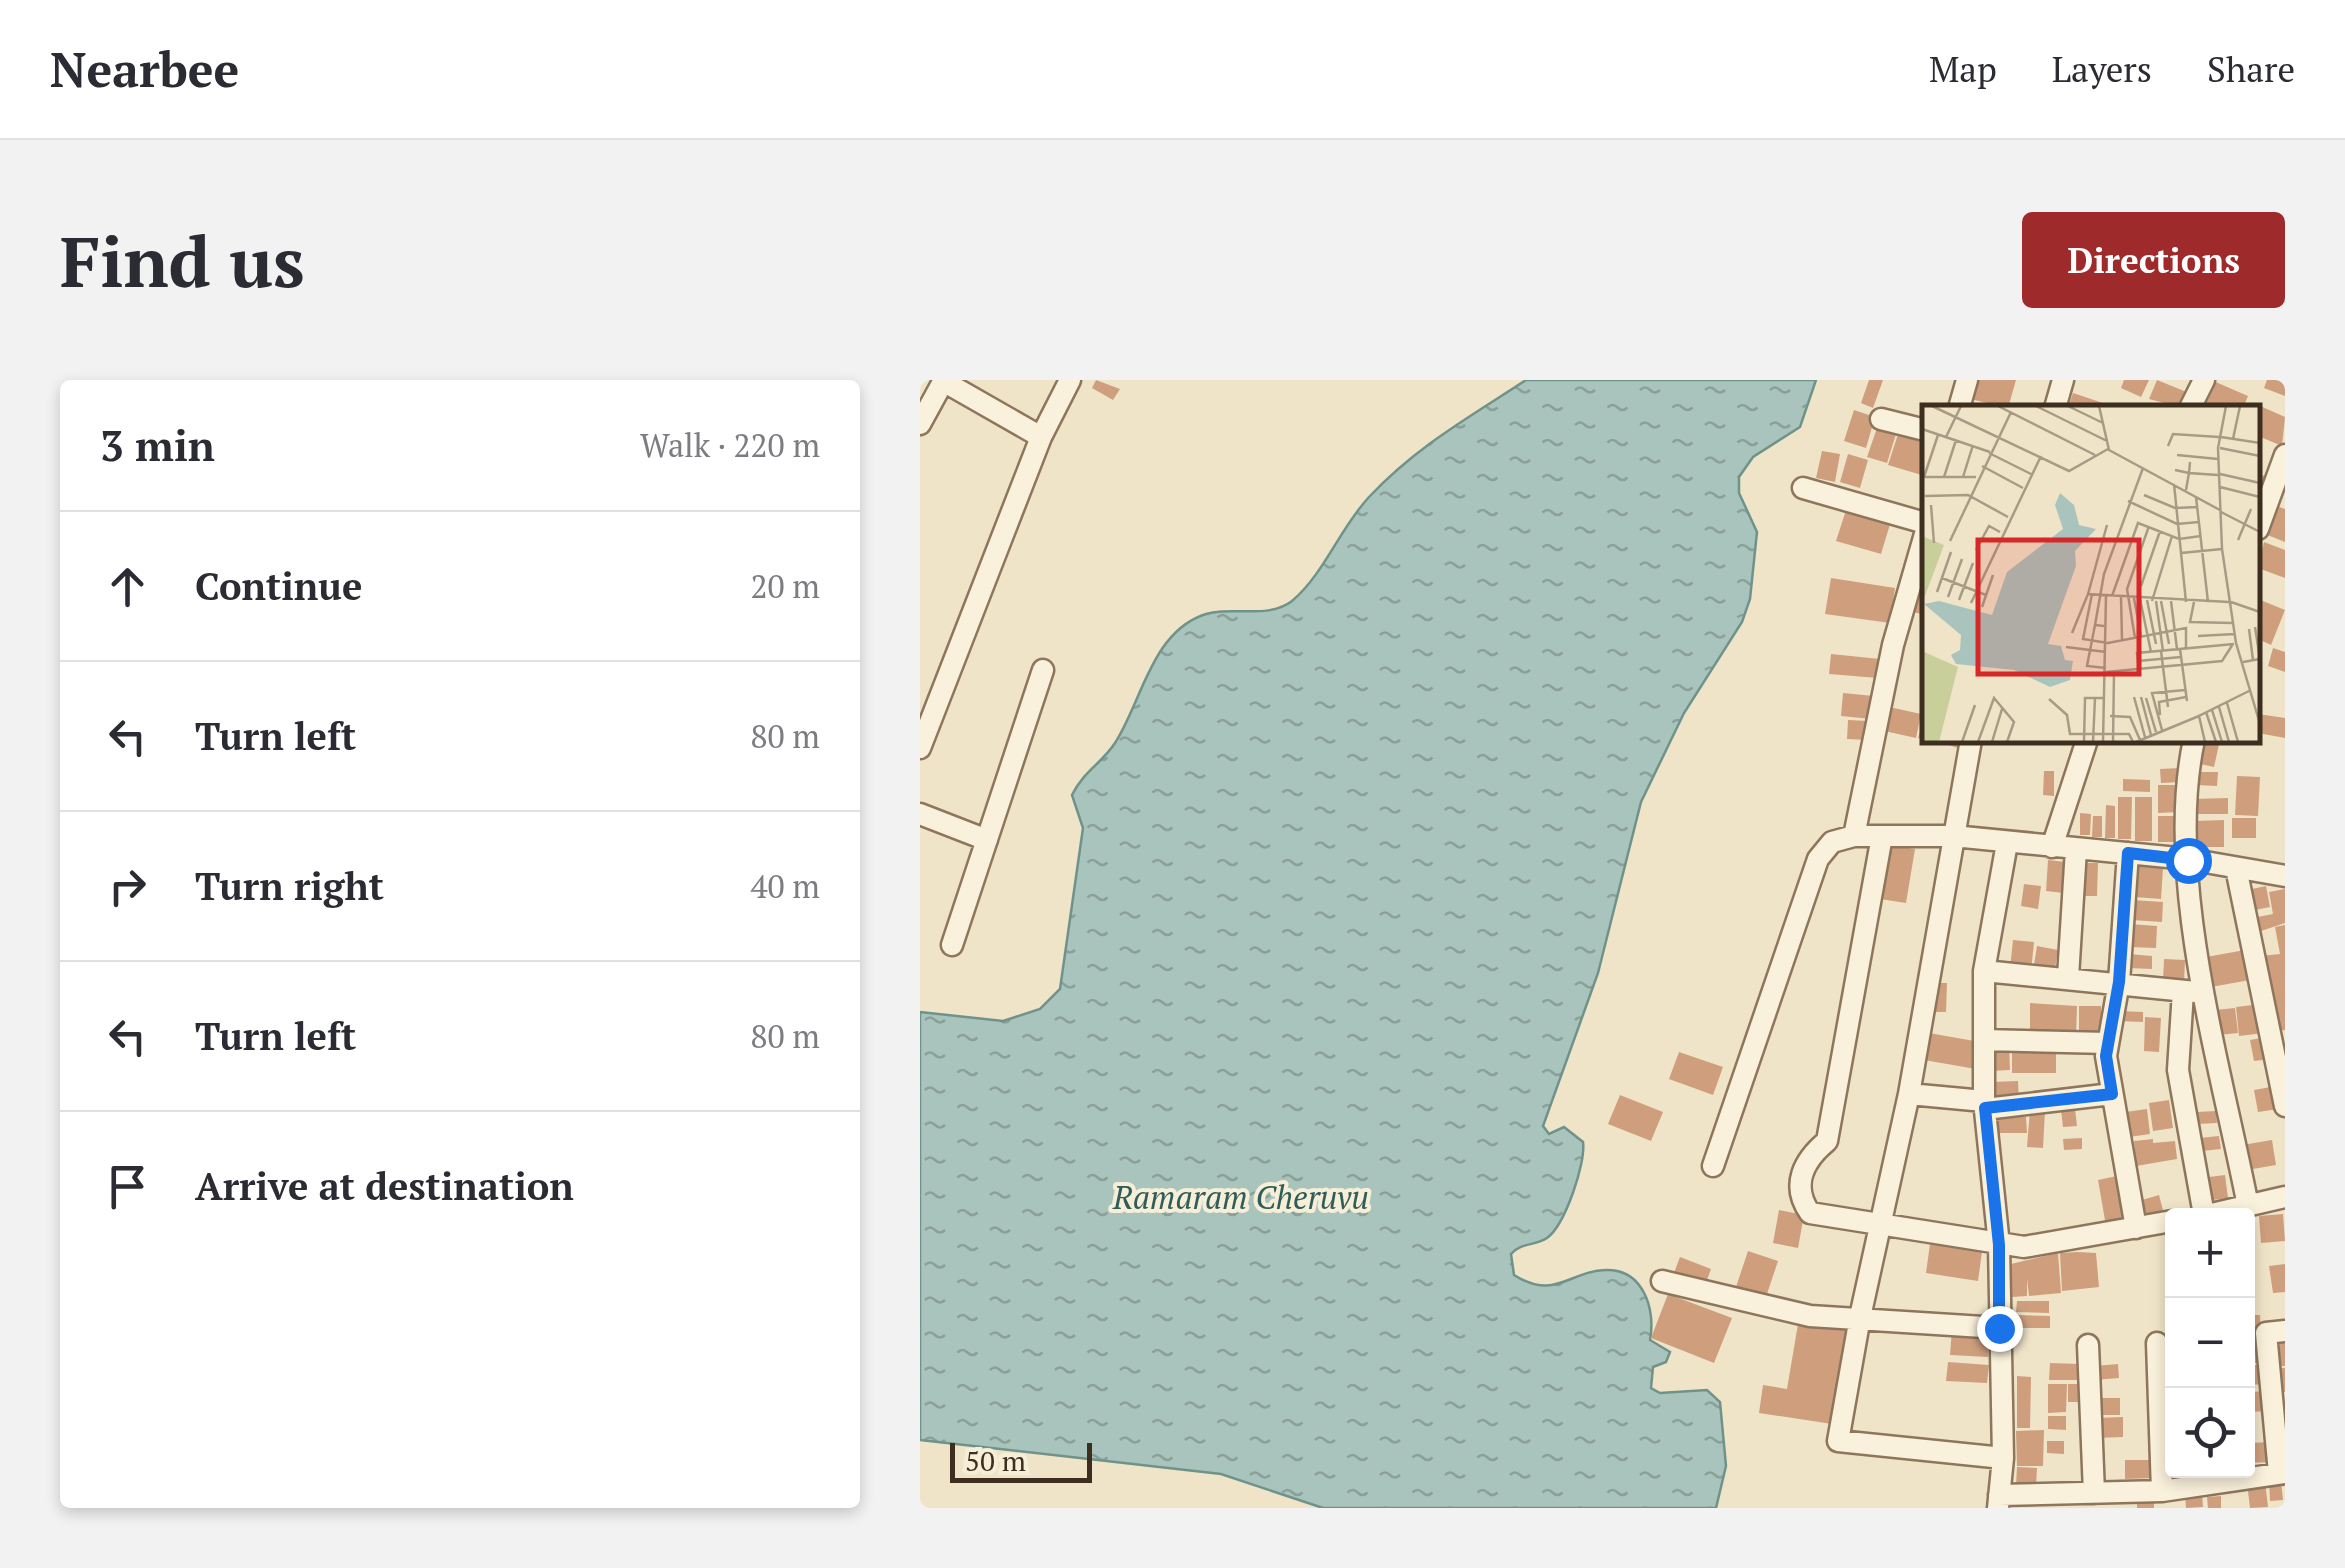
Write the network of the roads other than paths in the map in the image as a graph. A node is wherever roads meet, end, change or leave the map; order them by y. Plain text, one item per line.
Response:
1 (1070, 380) edge
2 (1967, 380) edge
3 (2063, 380) edge
4 (2204, 380) edge
5 (943, 381) edge
6 (1960, 405) edge
7 (2056, 405) edge
8 (2192, 405) edge
9 (1881, 419) dead end
10 (920, 424) edge
11 (1922, 429) edge
12 (1040, 437) junction
13 (2285, 456) edge
14 (1804, 488) dead end
15 (1922, 521) edge
16 (2260, 524) edge
17 (1922, 544) edge
18 (1043, 670) dead end
19 (1971, 742) edge
20 (2086, 742) edge
21 (2194, 742) edge
22 (920, 748) edge
23 (920, 814) edge
24 (1854, 836) junction
25 (1882, 836) junction
26 (1954, 836) junction
27 (987, 840) junction
28 (2006, 843) junction
29 (2052, 847) junction
30 (2076, 849) junction
31 (2128, 853) junction
32 (2188, 860) junction
33 (2236, 868) junction
34 (2285, 876) edge
35 (952, 945) dead end
36 (1984, 971) junction
37 (2068, 976) junction
38 (2119, 982) junction
39 (2183, 991) junction
40 (2207, 993) junction
41 (1984, 1040) junction
42 (2108, 1043) junction
43 (1909, 1094) junction
44 (2112, 1094) junction
45 (1984, 1105) junction
46 (2285, 1106) edge
47 (1713, 1166) dead end
48 (2285, 1198) edge
49 (2248, 1206) junction
50 (2202, 1208) edge
51 (2238, 1208) edge
52 (2165, 1223) edge
53 (1879, 1226) junction
54 (2136, 1228) junction
55 (1999, 1245) junction
56 (1662, 1281) dead end
57 (1860, 1318) junction
58 (1999, 1328) junction
59 (2285, 1331) edge
60 (2156, 1343) dead end
61 (2088, 1345) dead end
62 (2279, 1400) edge
63 (2003, 1458) junction
64 (2282, 1473) edge
65 (2255, 1475) edge
66 (2215, 1478) edge
67 (2162, 1490) junction
68 (2094, 1493) junction
69 (2134, 1499) edge
70 (2069, 1500) edge
71 (1998, 1502) edge

1 - 12 street
2 - 6 street
3 - 7 street
4 - 8 street
5 - 10 street
5 - 12 street
9 - 11 street
12 - 22 street
13 - 16 street
14 - 15 street
17 - 24 street
18 - 27 street
19 - 26 street
20 - 29 street
21 - 32 street
23 - 27 street
24 - 25 street
24 - 47 street
25 - 26 street
25 - 53 street
26 - 28 street
26 - 43 street
27 - 35 street
28 - 29 street
28 - 36 street
29 - 30 street
30 - 31 street
30 - 37 street
31 - 32 street
31 - 38 street
32 - 33 street
32 - 40 street
33 - 34 street
33 - 46 street
36 - 37 street
36 - 41 street
37 - 38 street
38 - 39 street
38 - 42 street
39 - 40 street
39 - 50 street
40 - 49 street
41 - 42 street
41 - 45 street
42 - 44 street
43 - 45 street
43 - 53 street
44 - 45 street
44 - 54 street
45 - 55 street
48 - 49 street
49 - 51 street
52 - 54 street
53 - 55 street
53 - 57 street
54 - 55 street
55 - 58 street
56 - 57 street
57 - 58 street
57 - 63 street
58 - 63 street
59 - 62 street
60 - 67 street
61 - 68 street
62 - 64 street
63 - 71 street
64 - 65 street
66 - 67 street
67 - 69 street
68 - 69 street
68 - 70 street
70 - 71 street

